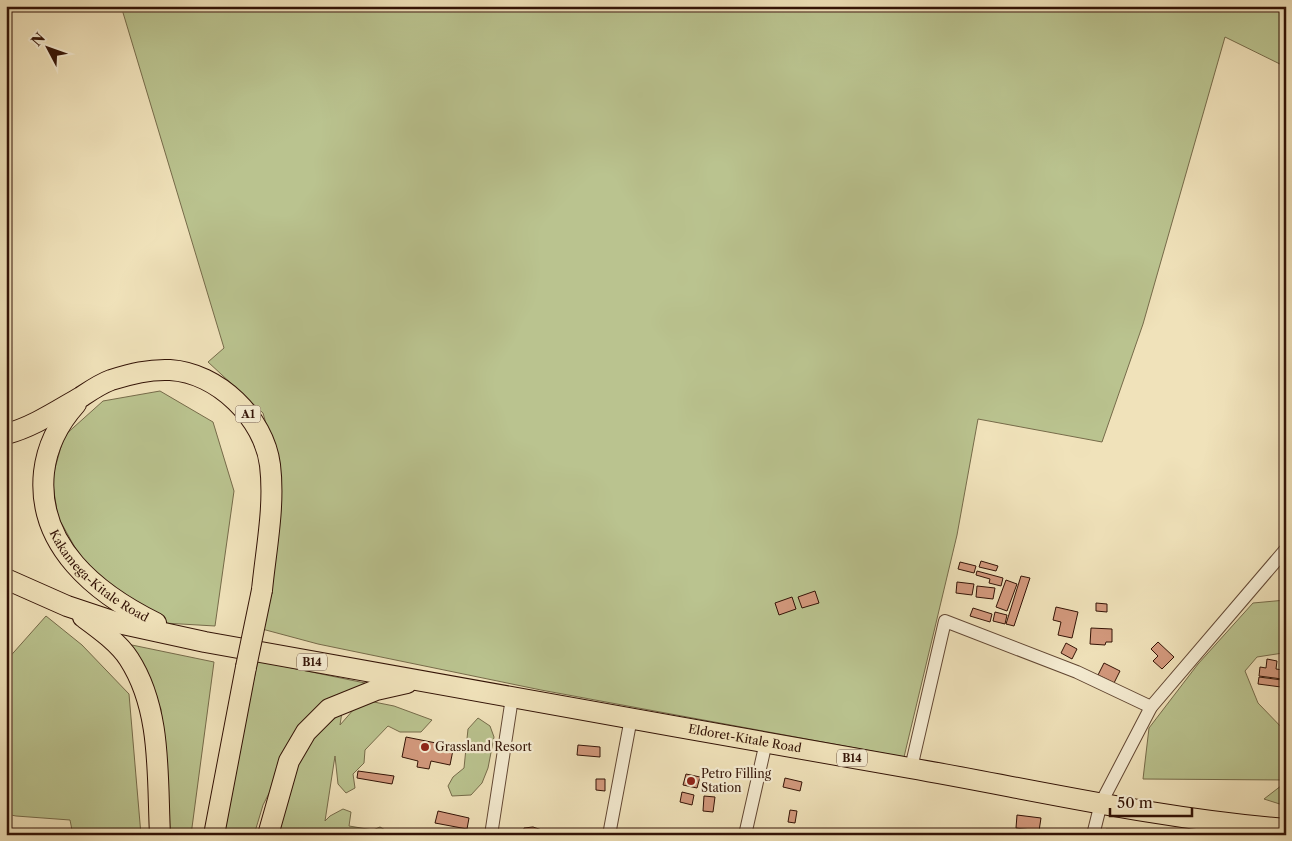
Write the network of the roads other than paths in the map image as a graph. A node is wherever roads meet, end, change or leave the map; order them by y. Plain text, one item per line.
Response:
1 (85, 394) junction
2 (6, 434) edge
3 (1286, 549) edge
4 (6, 579) edge
5 (67, 606) junction
6 (205, 642) junction
7 (418, 681) junction
8 (512, 698) junction
9 (1151, 707) junction
10 (631, 718) junction
11 (766, 742) junction
12 (911, 768) junction
13 (1101, 803) junction
14 (1286, 829) edge
15 (160, 835) edge
16 (214, 835) edge
17 (268, 835) edge
18 (491, 835) edge
19 (609, 835) edge
20 (745, 835) edge
21 (1093, 835) edge

1 - 2 highway, Kakamega-Kitale Road / A1
1 - 6 highway, Kakamega-Kitale Road / A1
1 - 16 highway, Kakamega-Kitale Road / A1, bridge
3 - 9 street
4 - 5 highway, Kakamega-Kitale Road
5 - 6 highway, Kakamega-Kitale Road
5 - 15 highway
6 - 7 highway, Eldoret-Kitale Road / B14
7 - 8 highway, Eldoret-Kitale Road / B14
7 - 17 highway
8 - 10 highway, Eldoret-Kitale Road / B14
8 - 18 street
9 - 12 street
9 - 13 street
10 - 11 highway, Eldoret-Kitale Road / B14
10 - 19 street
11 - 12 highway, Eldoret-Kitale Road / B14
11 - 20 street
12 - 13 highway, Eldoret-Kitale Road / B14
13 - 14 highway, Eldoret-Kitale Road / B14
13 - 21 street

